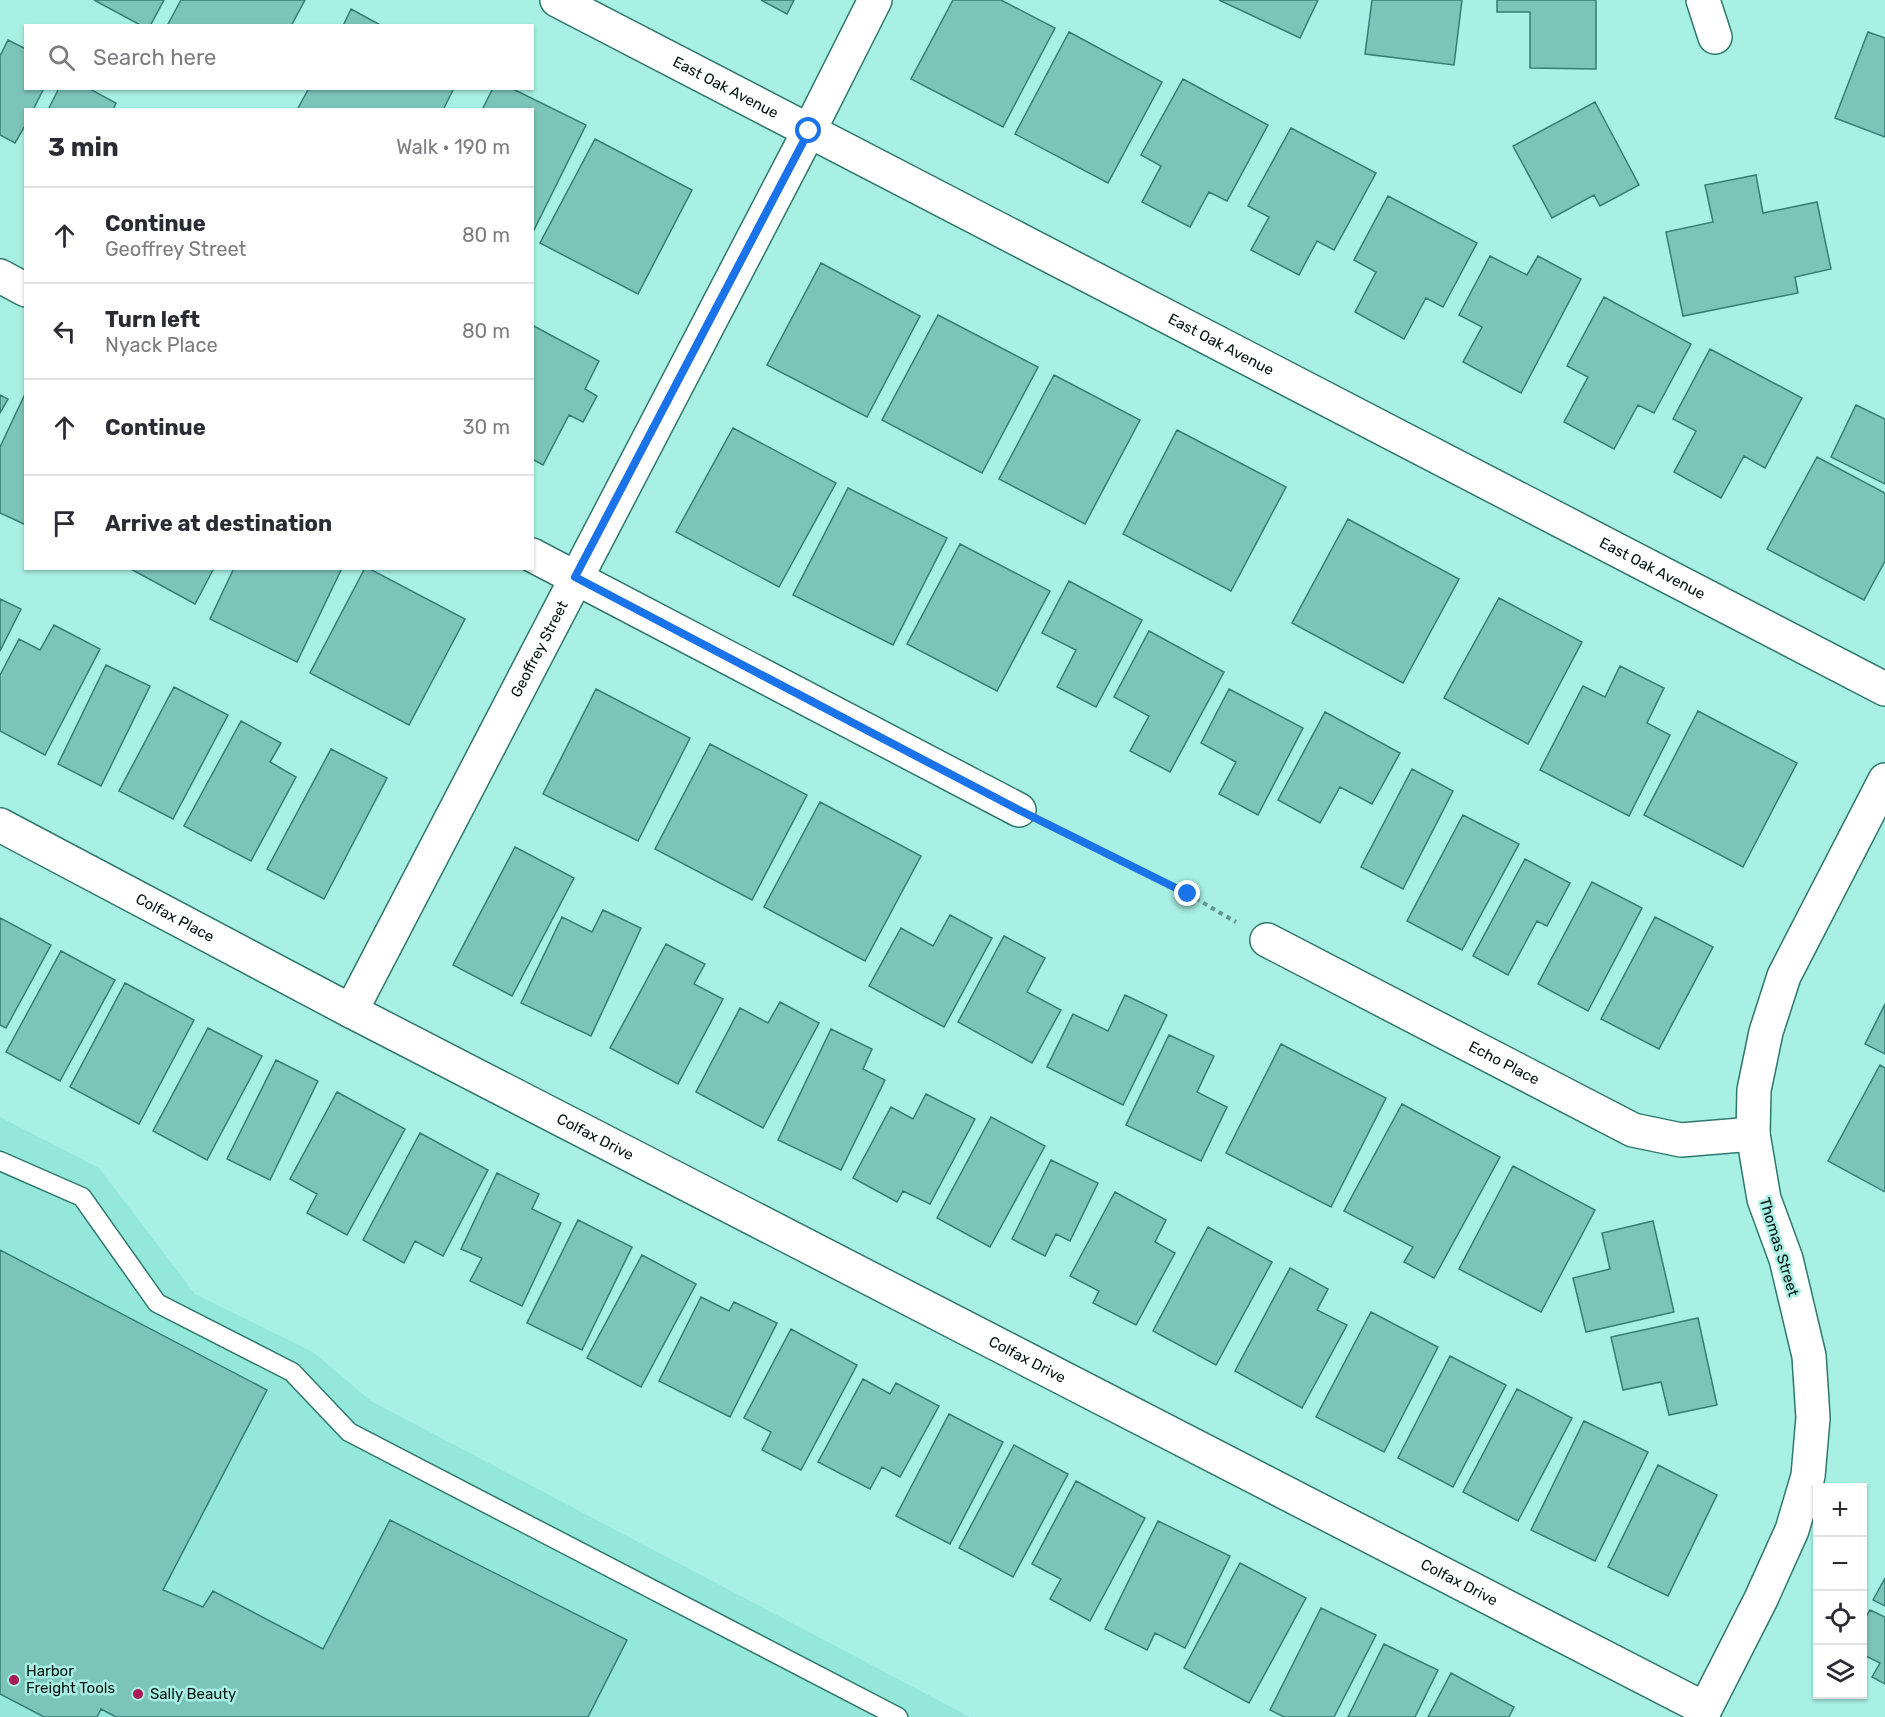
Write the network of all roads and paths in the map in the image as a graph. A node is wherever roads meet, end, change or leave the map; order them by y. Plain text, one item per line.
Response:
1 (558, 0) edge
2 (875, 0) edge
3 (1703, 0) edge
4 (1715, 37) dead end
5 (809, 131) junction
6 (0, 276) edge
7 (24, 289) edge
8 (534, 556) edge
9 (575, 577) junction
10 (1885, 689) edge
11 (1885, 780) edge
12 (1019, 810) joint
13 (0, 825) edge
14 (1267, 940) joint
15 (351, 1011) junction
16 (1753, 1134) junction
17 (0, 1161) edge
18 (1703, 1713) edge
19 (898, 1717) edge

1 - 5 street, East Oak Avenue
2 - 5 street, Geoffrey Street
3 - 4 street
5 - 9 street, Geoffrey Street
5 - 10 street, East Oak Avenue
6 - 7 street
8 - 9 street
9 - 12 street
9 - 15 street, Geoffrey Street
11 - 16 street, Thomas Street
12 - 14 path
13 - 15 street, Colfax Place
14 - 16 street, Echo Place
15 - 18 street, Colfax Drive
16 - 18 street, Thomas Street
17 - 19 lane

